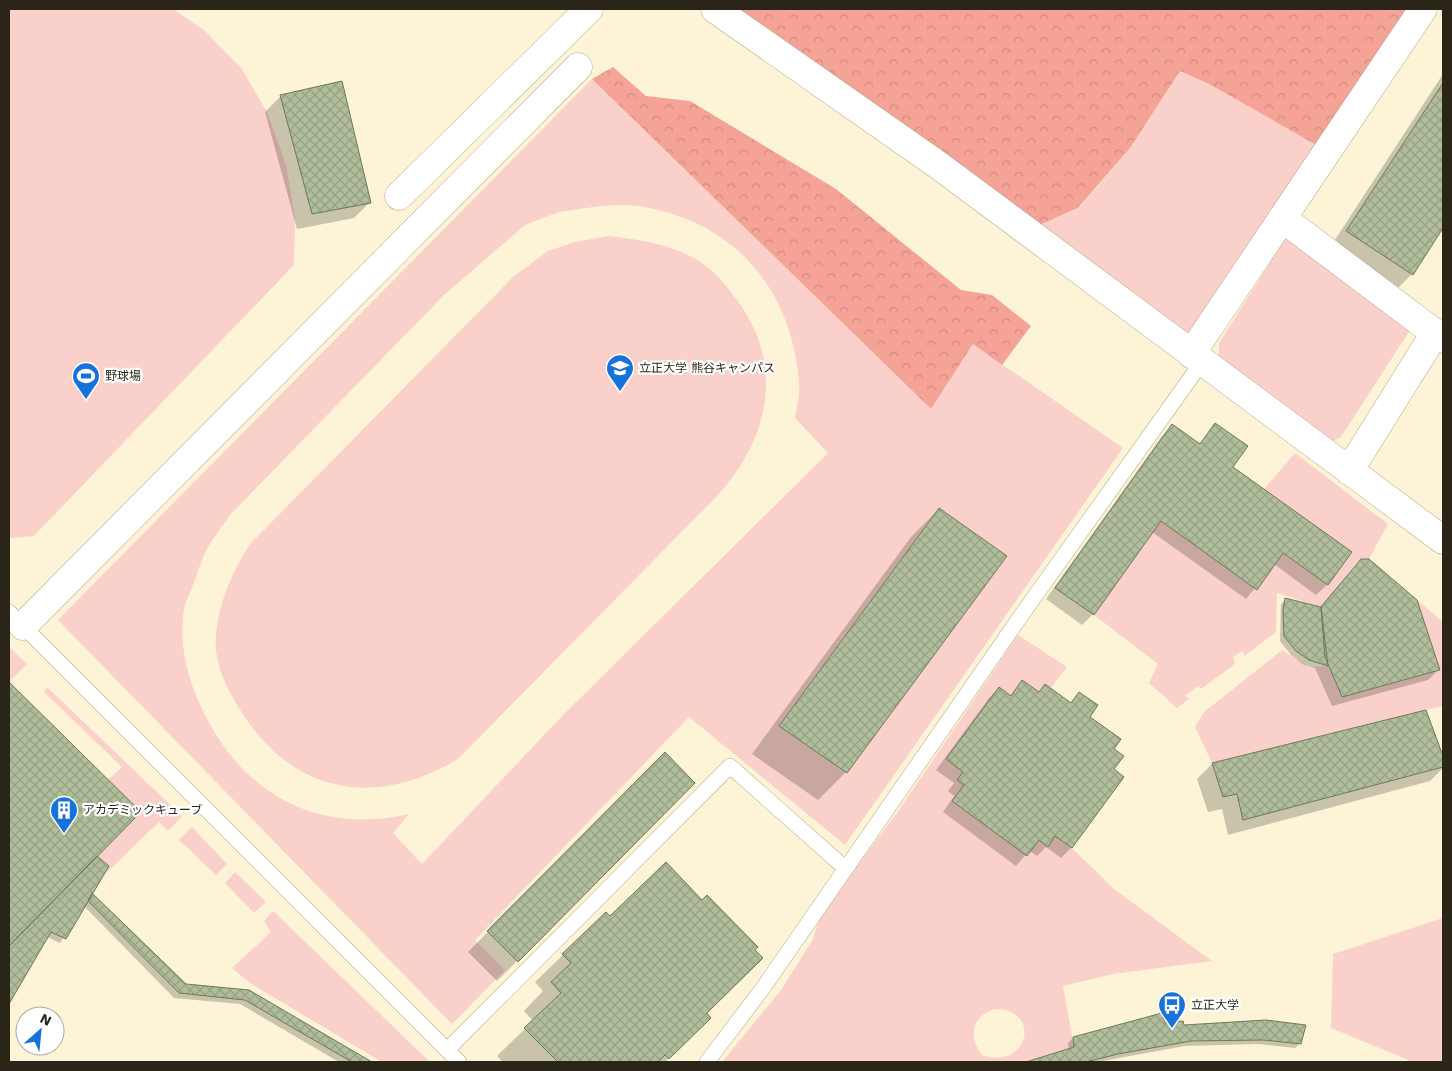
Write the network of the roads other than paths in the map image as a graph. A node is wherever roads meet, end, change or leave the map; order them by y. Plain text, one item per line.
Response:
1 (589, 9) edge
2 (715, 9) edge
3 (1423, 9) edge
4 (578, 67) dead end
5 (399, 196) dead end
6 (1282, 218) junction
7 (1441, 331) edge
8 (1196, 358) junction
9 (1350, 471) junction
10 (1443, 540) edge
11 (16, 619) edge
12 (845, 868) junction
13 (447, 1050) junction
14 (459, 1062) edge
15 (707, 1062) edge

1 - 5 street
2 - 8 street
3 - 6 street
4 - 11 street
6 - 7 street
6 - 8 street
7 - 9 street
8 - 9 street
8 - 12 lane
9 - 10 street
11 - 13 lane
12 - 13 lane
12 - 15 lane
13 - 14 lane

